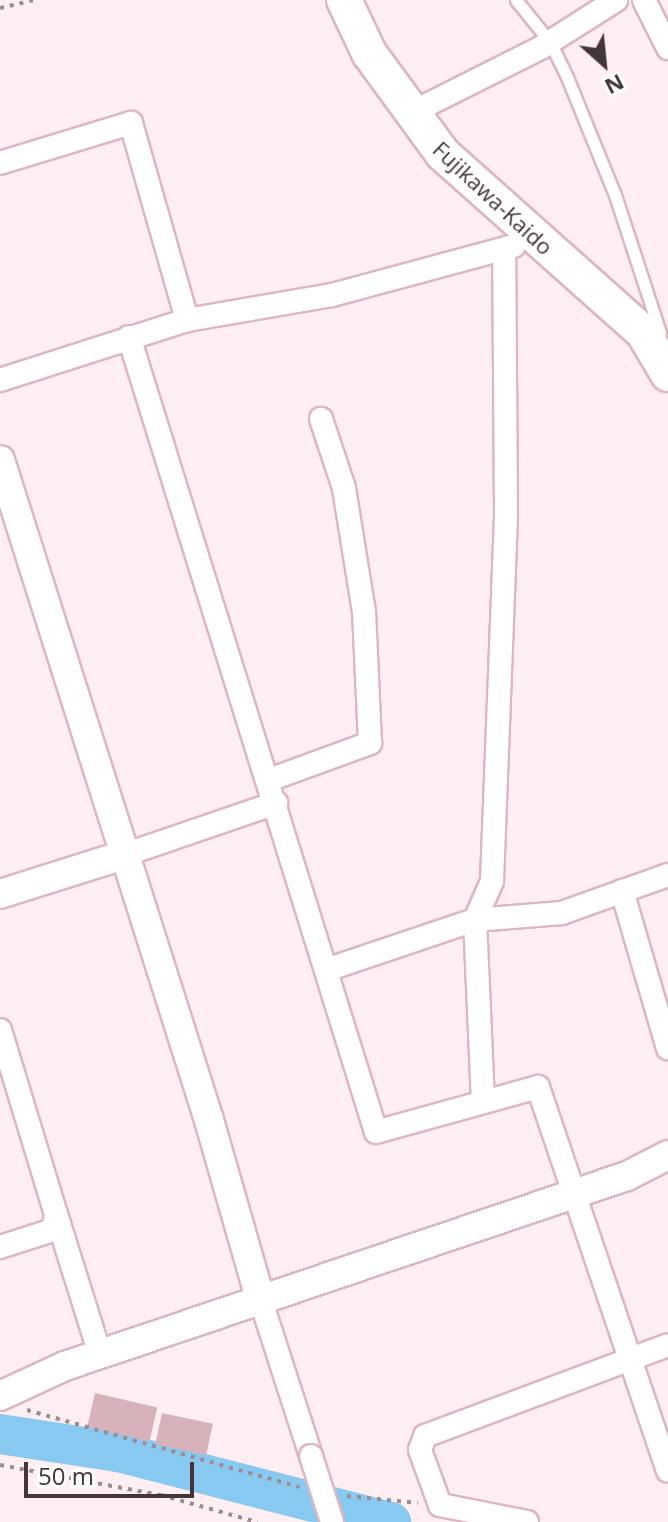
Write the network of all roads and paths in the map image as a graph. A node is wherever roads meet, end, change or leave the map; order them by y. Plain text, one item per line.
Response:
1 (35, 0) edge
2 (344, 0) edge
3 (516, 0) edge
4 (616, 0) edge
5 (644, 0) edge
6 (0, 8) edge
7 (550, 42) junction
8 (668, 48) edge
9 (409, 114) junction
10 (0, 163) edge
11 (519, 244) junction
12 (187, 320) junction
13 (129, 337) junction
14 (663, 350) edge
15 (0, 380) edge
16 (321, 419) dead end
17 (0, 460) edge
18 (269, 780) junction
19 (276, 803) junction
20 (124, 855) junction
21 (668, 875) edge
22 (622, 891) junction
23 (0, 894) edge
24 (475, 920) junction
25 (326, 970) junction
26 (0, 1030) edge
27 (668, 1048) edge
28 (6, 1072) edge
29 (483, 1102) junction
30 (668, 1155) edge
31 (572, 1195) junction
32 (56, 1214) junction
33 (0, 1247) edge
34 (260, 1298) junction
35 (668, 1345) edge
36 (100, 1354) junction
37 (633, 1361) junction
38 (11, 1402) edge
39 (0, 1465) edge
40 (668, 1471) edge
41 (323, 1494) junction
42 (440, 1505) junction
43 (257, 1522) edge
44 (332, 1522) edge
45 (527, 1522) edge

1 - 6 path
2 - 9 main road, Fujikawa-Kaido
3 - 7 lane
4 - 7 street
5 - 8 street
7 - 9 street
7 - 14 lane
9 - 11 main road, Fujikawa-Kaido
10 - 12 street
11 - 12 street
11 - 14 main road, Fujikawa-Kaido
11 - 24 street
12 - 13 street
13 - 15 street
13 - 18 street
16 - 18 street
17 - 20 street
18 - 19 street
19 - 20 street
19 - 25 street
20 - 23 street
20 - 34 street
21 - 22 street
22 - 24 street
22 - 27 street
24 - 25 street
24 - 29 street
25 - 29 street
26 - 28 street
28 - 32 street
29 - 31 street
30 - 31 street
31 - 34 street
31 - 37 street
32 - 33 street
32 - 36 street
34 - 36 street
34 - 41 street, bridge
35 - 37 street
36 - 38 street
37 - 40 street
37 - 42 street
38 - 41 path
39 - 43 path
41 - 42 path
41 - 44 street, bridge
42 - 45 street

